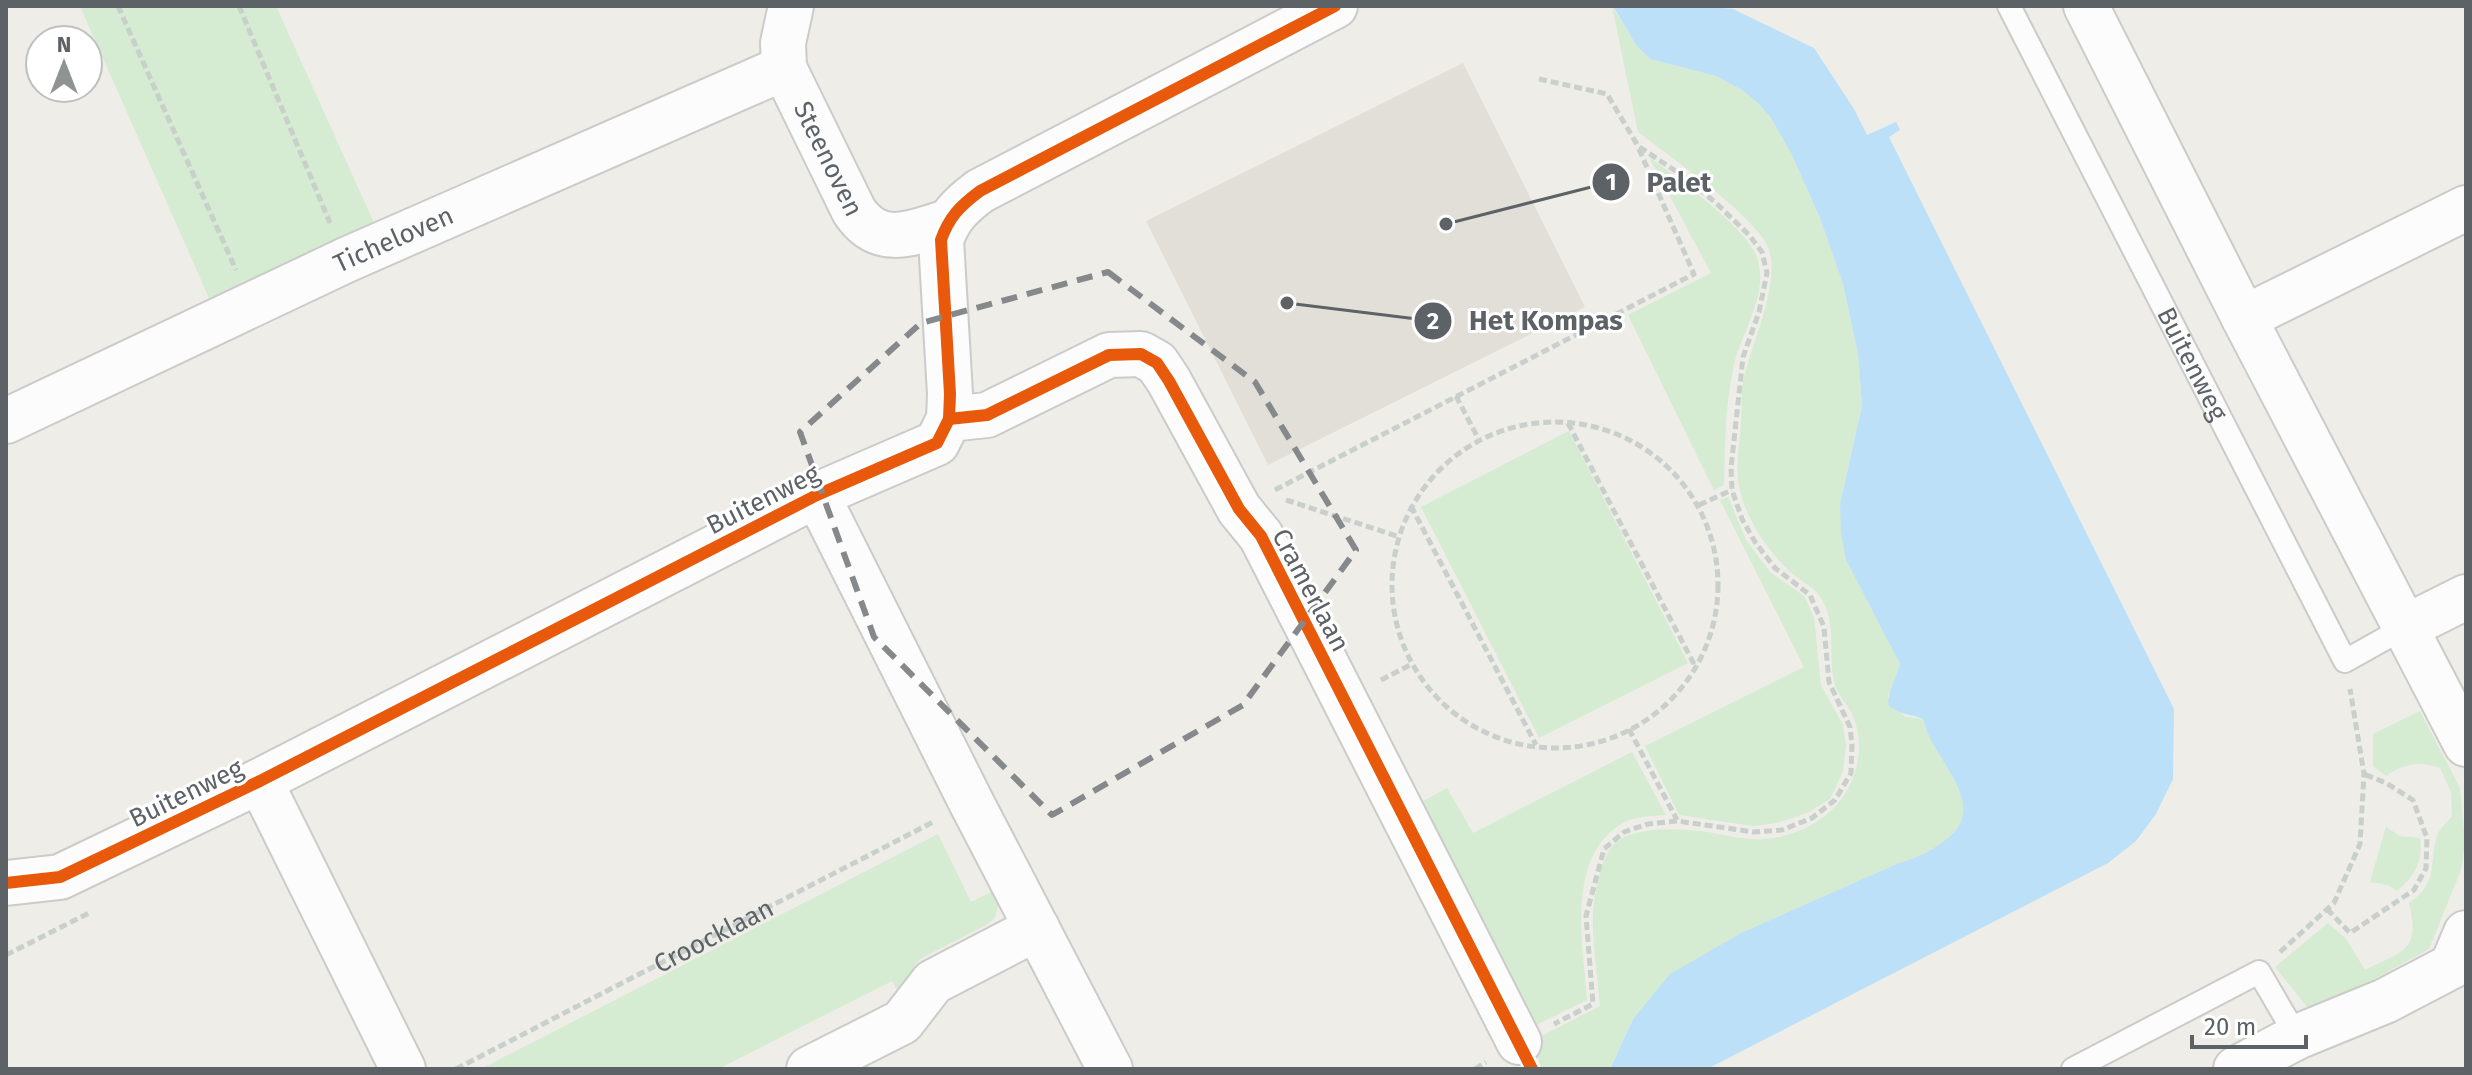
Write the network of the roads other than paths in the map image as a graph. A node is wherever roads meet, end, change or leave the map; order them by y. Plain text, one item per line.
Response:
1 (791, 6) edge
2 (1335, 6) edge
3 (2009, 6) edge
4 (2097, 10) edge
5 (784, 68) junction
6 (2466, 208) edge
7 (947, 222) junction
8 (2244, 318) junction
9 (949, 419) junction
10 (6, 421) edge
11 (817, 495) junction
12 (2466, 597) edge
13 (2404, 628) junction
14 (2466, 744) edge
15 (260, 781) junction
16 (6, 883) edge
17 (1037, 928) junction
18 (2466, 933) edge
19 (2297, 1037) junction
20 (1519, 1042) road end
21 (2247, 1066) edge
22 (403, 1069) edge
23 (809, 1069) edge
24 (1110, 1069) edge
25 (2073, 1069) edge

1 - 5 street, Steenoven
2 - 7 street
3 - 13 lane, Buitenweg
4 - 8 street
5 - 7 street, Steenoven
5 - 10 street, Ticheloven
6 - 8 street
7 - 9 street
8 - 13 street
9 - 11 street, Buitenweg
9 - 20 street, Cramerlaan
11 - 15 street, Buitenweg
11 - 17 street
12 - 13 street
13 - 14 street
15 - 16 street, Buitenweg
15 - 22 street
17 - 23 street
17 - 24 street
18 - 19 street
19 - 21 street
19 - 25 lane

